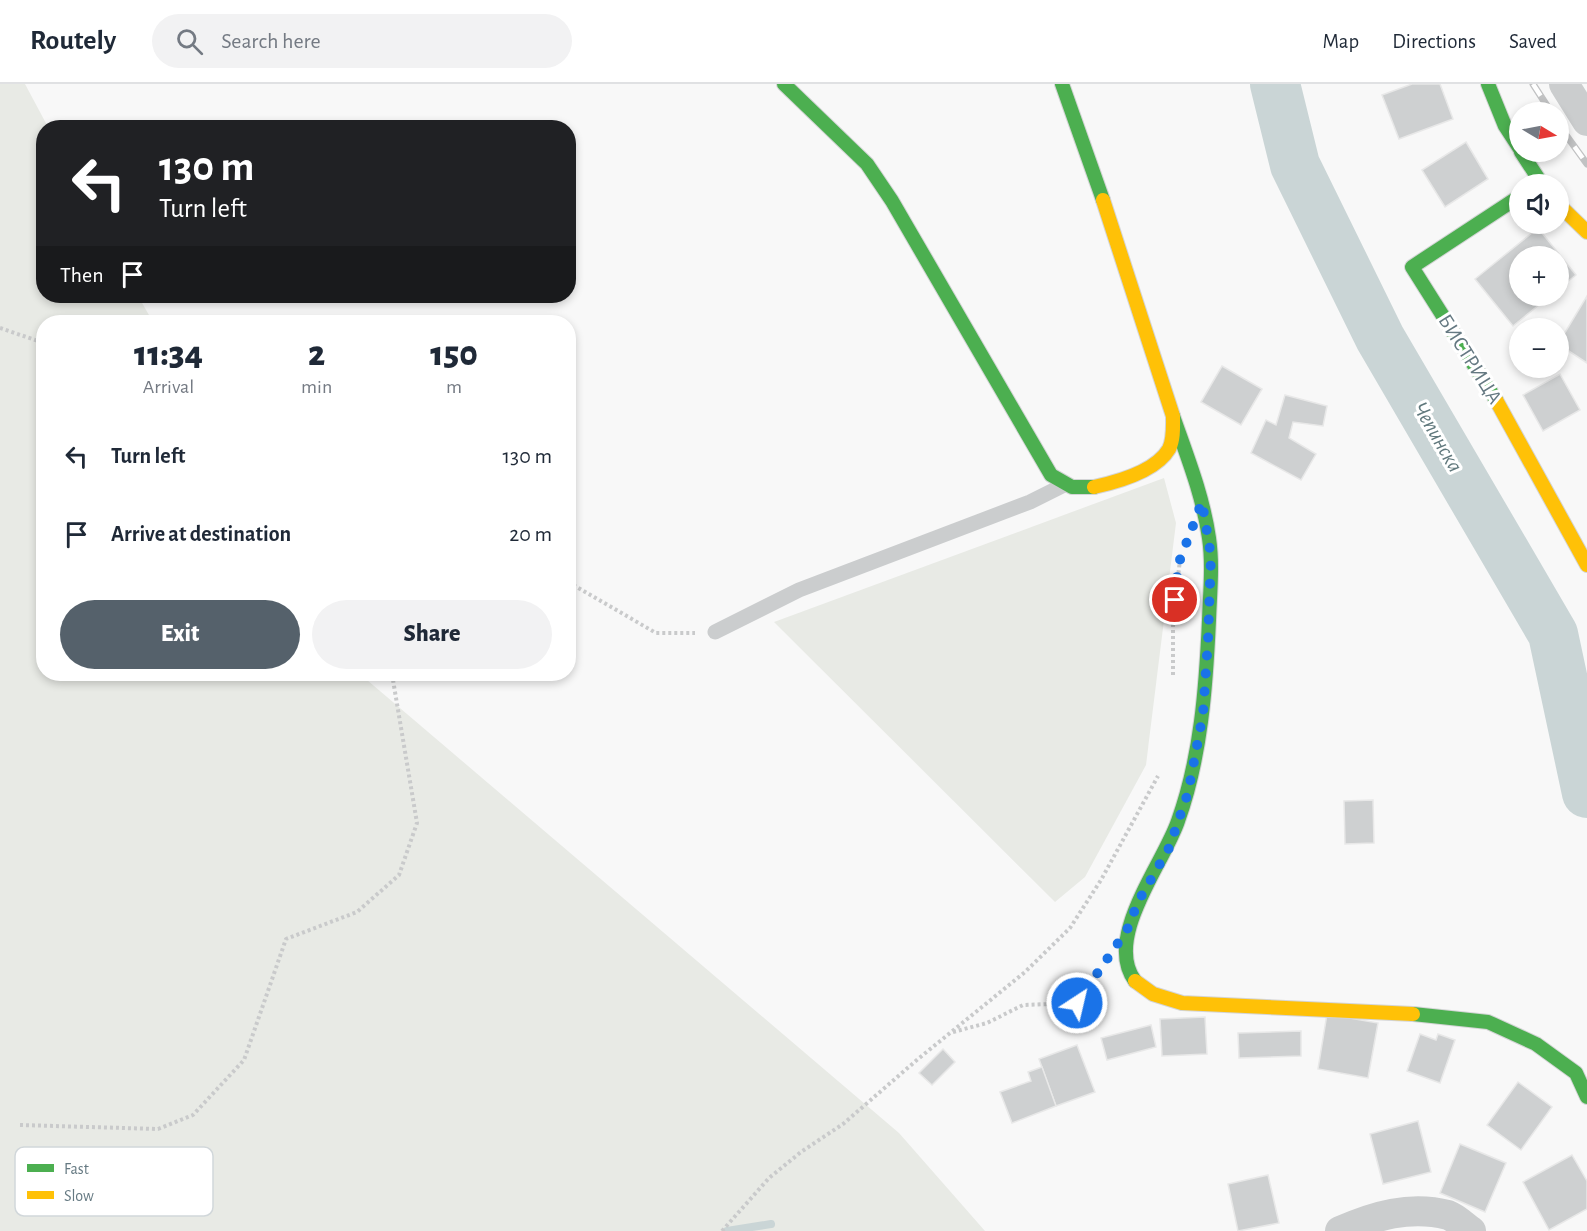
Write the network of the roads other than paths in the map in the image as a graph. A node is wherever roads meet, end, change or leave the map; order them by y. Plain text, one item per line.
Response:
1 (784, 84) edge
2 (1062, 84) edge
3 (1488, 84) edge
4 (1564, 84) edge
5 (1587, 121) edge
6 (1509, 132) edge
7 (1509, 209) edge
8 (1569, 216) edge
9 (1587, 232) edge
10 (1173, 416) junction
11 (1064, 485) junction
12 (1587, 565) edge
13 (715, 632) road end
14 (1587, 1097) edge
15 (1340, 1231) edge
16 (1471, 1231) edge

1 - 11 street
2 - 10 street
3 - 6 street
4 - 5 street
7 - 12 street, БИСТРИЦА
8 - 9 street
10 - 11 street
10 - 14 street
11 - 13 lane
15 - 16 street

